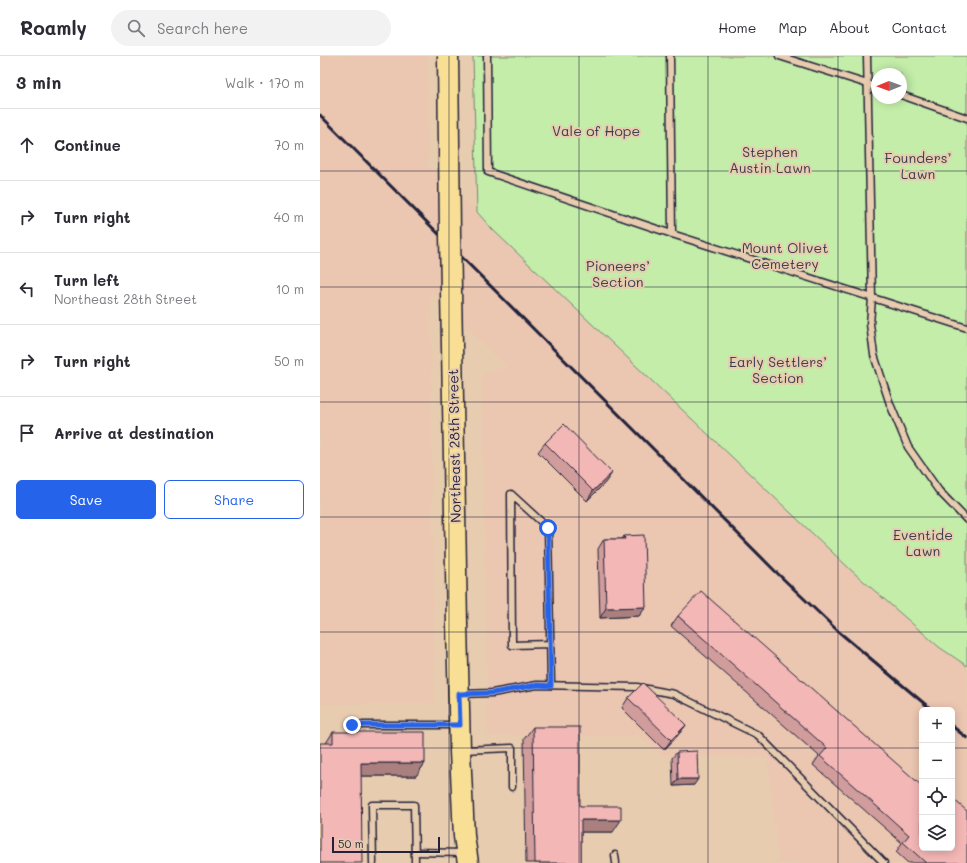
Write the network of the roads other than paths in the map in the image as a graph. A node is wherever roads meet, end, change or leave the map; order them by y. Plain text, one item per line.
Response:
1 (448, 56) edge
2 (487, 56) edge
3 (670, 56) edge
4 (779, 56) edge
5 (867, 56) edge
6 (867, 84) junction
7 (871, 85) edge
8 (907, 97) edge
9 (967, 118) edge
10 (672, 234) junction
11 (872, 298) junction
12 (967, 328) edge
13 (967, 520) edge
14 (550, 644) junction
15 (551, 686) junction
16 (459, 694) junction
17 (352, 725) dead end
18 (460, 725) junction
19 (460, 751) junction
20 (512, 787) dead end
21 (414, 852) junction
22 (464, 854) edge
23 (616, 855) dead end
24 (373, 863) edge
25 (415, 863) edge
26 (616, 863) edge
27 (884, 863) edge

1 - 16 main road, Northeast 28th Street, bridge
2 - 10 lane
3 - 10 lane
4 - 6 lane
5 - 6 lane
6 - 7 lane
6 - 11 lane
8 - 9 lane
10 - 11 lane
11 - 12 lane
11 - 13 lane
14 - 14 lane
14 - 15 lane
15 - 16 lane
15 - 27 lane
16 - 18 main road, Northeast 28th Street
17 - 18 lane
18 - 19 main road, Northeast 28th Street
19 - 20 lane
19 - 22 main road, Northeast 28th Street
21 - 22 lane
21 - 24 lane
21 - 25 lane
23 - 26 lane

